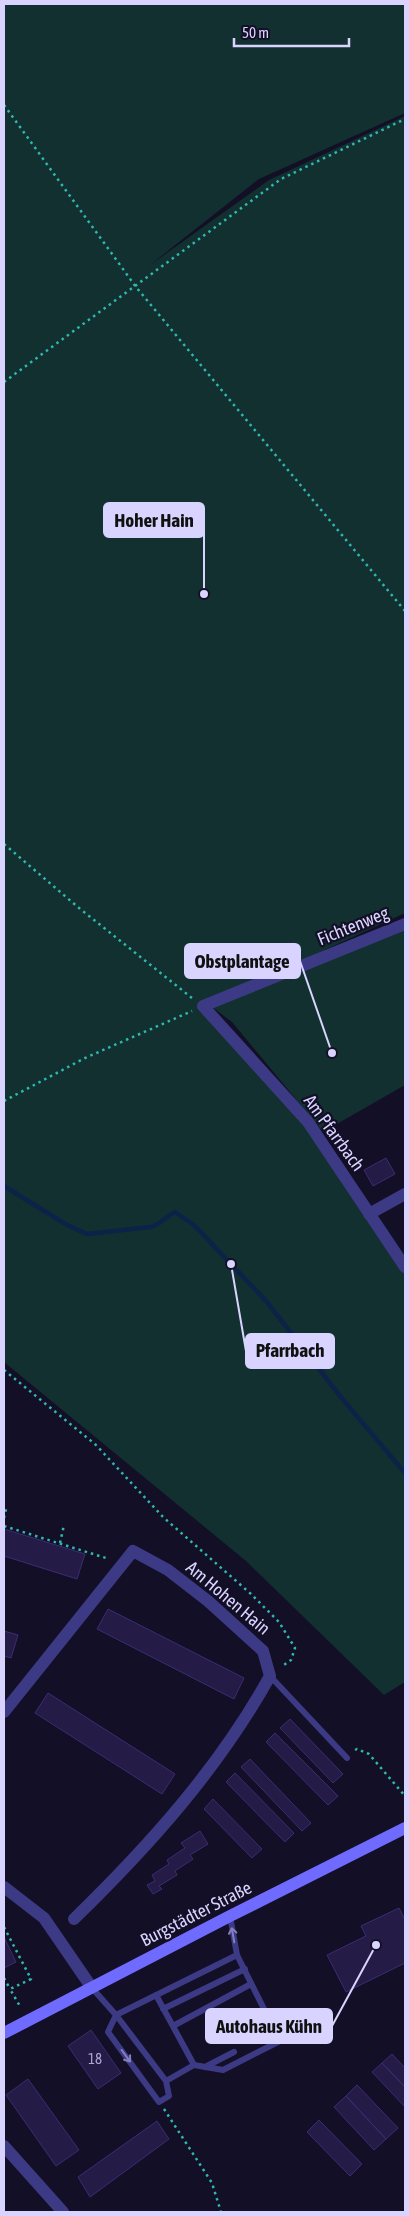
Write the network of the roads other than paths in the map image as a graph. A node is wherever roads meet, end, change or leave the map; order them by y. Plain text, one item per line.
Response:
1 (405, 924) edge
2 (203, 1006) joint
3 (405, 1194) edge
4 (368, 1214) junction
5 (405, 1267) edge
6 (270, 1676) junction
7 (4, 1712) edge
8 (346, 1758) road end
9 (405, 1828) edge
10 (4, 1887) edge
11 (230, 1916) junction
12 (74, 1919) dead end
13 (237, 1955) junction
14 (245, 1970) junction
15 (251, 1984) junction
16 (92, 1988) junction
17 (156, 1995) junction
18 (164, 2009) junction
19 (116, 2015) junction
20 (173, 2026) junction
21 (274, 2031) junction
22 (4, 2034) edge
23 (260, 2038) dead end
24 (234, 2052) dead end
25 (194, 2065) junction
26 (205, 2067) junction
27 (166, 2081) junction
28 (4, 2146) edge
29 (63, 2212) edge

1 - 2 street, Fichtenweg
2 - 4 street, Am Pfarrbach
3 - 4 street
4 - 5 street, Am Pfarrbach
6 - 7 street, Am Hohen Hain
6 - 8 lane
6 - 12 street
9 - 11 main road, Burgstädter Straße
10 - 16 street
13 -> 11 lane
11 - 16 main road, Burgstädter Straße
13 - 14 lane
13 - 17 lane
14 - 15 lane
14 - 18 lane
15 - 20 lane
15 - 21 lane
16 - 19 lane
16 - 22 main road, Burgstädter Straße
17 - 18 lane
17 - 19 lane
18 - 20 lane
19 - 27 lane
19 -> 27 lane
20 - 25 lane
21 - 23 lane
21 - 26 lane
24 - 26 lane
25 - 26 lane
25 - 27 lane
28 - 29 street

